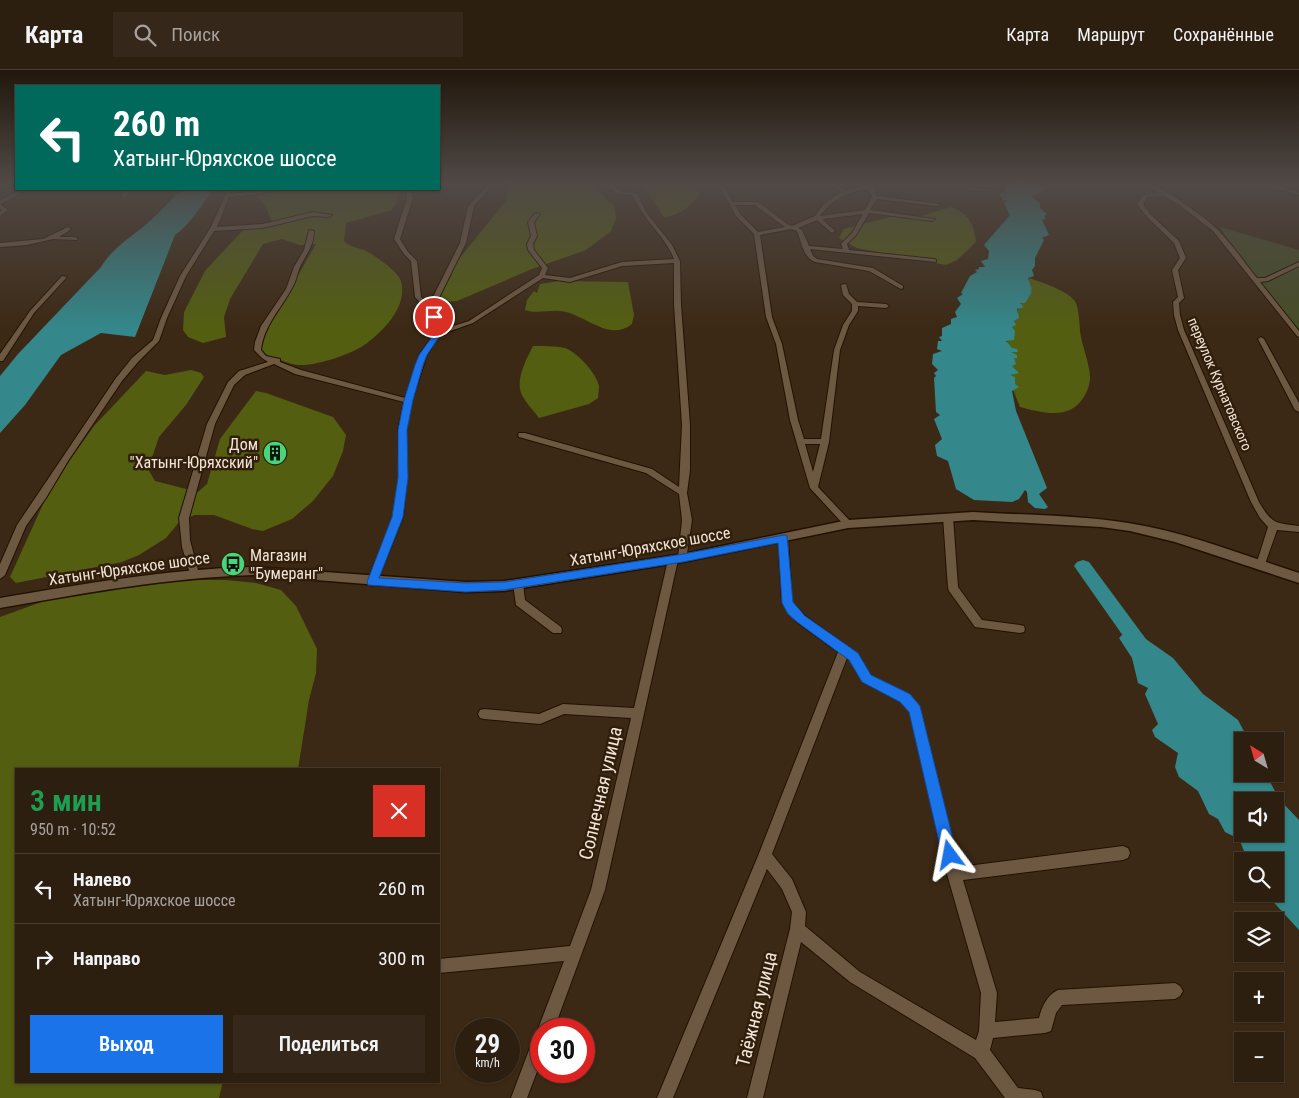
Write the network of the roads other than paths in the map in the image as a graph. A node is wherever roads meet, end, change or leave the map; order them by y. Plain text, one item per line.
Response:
1 (311, 231) dead end
2 (64, 232) edge
3 (211, 232) edge
4 (399, 232) edge
5 (465, 232) edge
6 (533, 232) edge
7 (658, 232) edge
8 (769, 232) edge
9 (800, 232) edge
10 (855, 232) edge
11 (1166, 232) edge
12 (1217, 232) edge
13 (757, 234) joint
14 (56, 238) junction
15 (76, 239) dead end
16 (0, 245) edge
17 (805, 247) junction
18 (846, 251) junction
19 (677, 261) junction
20 (934, 261) dead end
21 (1299, 264) edge
22 (542, 276) junction
23 (64, 277) dead end
24 (1255, 280) junction
25 (844, 285) dead end
26 (900, 287) dead end
27 (855, 304) junction
28 (886, 306) dead end
29 (430, 310) junction
30 (437, 334) junction
31 (1299, 335) edge
32 (1261, 339) dead end
33 (0, 359) edge
34 (276, 361) junction
35 (408, 400) junction
36 (1299, 410) edge
37 (522, 435) dead end
38 (800, 440) junction
39 (825, 442) junction
40 (814, 488) junction
41 (683, 493) junction
42 (948, 517) junction
43 (848, 524) junction
44 (1272, 526) junction
45 (1299, 528) edge
46 (784, 538) junction
47 (678, 559) junction
48 (1261, 565) junction
49 (194, 574) junction
50 (0, 575) edge
51 (1299, 578) edge
52 (372, 582) junction
53 (518, 584) junction
54 (0, 603) edge
55 (1020, 629) dead end
56 (557, 630) dead end
57 (844, 651) junction
58 (639, 713) junction
59 (484, 714) dead end
60 (1123, 853) dead end
61 (765, 856) junction
62 (954, 874) junction
63 (797, 929) junction
64 (575, 953) junction
65 (440, 966) edge
66 (1175, 991) dead end
67 (550, 1018) edge
68 (987, 1031) junction
69 (981, 1052) junction
70 (530, 1069) edge
71 (1015, 1097) edge
72 (519, 1098) edge
73 (665, 1098) edge
74 (755, 1098) edge
75 (1035, 1098) edge

1 - 34 street
2 - 14 street
3 - 50 street
4 - 29 street
5 - 29 street
6 - 22 street
7 - 19 street
8 - 13 street
9 - 17 street
10 - 18 street
11 - 44 street, переулок Курнатовского
12 - 24 street
13 - 38 street
14 - 15 street
14 - 16 street
17 - 18 street
17 - 26 street
18 - 20 street
19 - 22 street
19 - 41 street, Солнечная улица
21 - 24 street
22 - 30 street
23 - 33 street
24 - 31 street
25 - 27 street
27 - 28 street
27 - 39 street
29 - 30 street
30 - 35 street
32 - 36 street
34 - 35 street
34 - 49 street
35 - 52 street
37 - 41 street
38 - 39 street
38 - 40 street
39 - 40 street
40 - 43 street
41 - 47 street, Солнечная улица
42 - 43 street, Хатынг-Юряхское шоссе
42 - 48 street, Хатынг-Юряхское шоссе
42 - 55 street
43 - 46 street, Хатынг-Юряхское шоссе
44 - 45 street
44 - 48 street
46 - 47 street, Хатынг-Юряхское шоссе
46 - 57 street
47 - 53 street, Хатынг-Юряхское шоссе
47 - 58 street, Солнечная улица
48 - 51 street, Хатынг-Юряхское шоссе
49 - 52 street, Хатынг-Юряхское шоссе
49 - 54 street, Хатынг-Юряхское шоссе
52 - 53 street, Хатынг-Юряхское шоссе
53 - 56 street
57 - 61 street
57 - 62 street
58 - 59 street
58 - 64 street, Солнечная улица
60 - 62 street
61 - 63 street, Таёжная улица
61 - 73 street
62 - 68 street
63 - 69 street
63 - 74 street, Таёжная улица
64 - 65 street
64 - 67 street, Солнечная улица
66 - 68 street
68 - 69 street
69 - 71 street
70 - 72 street
71 - 75 street

